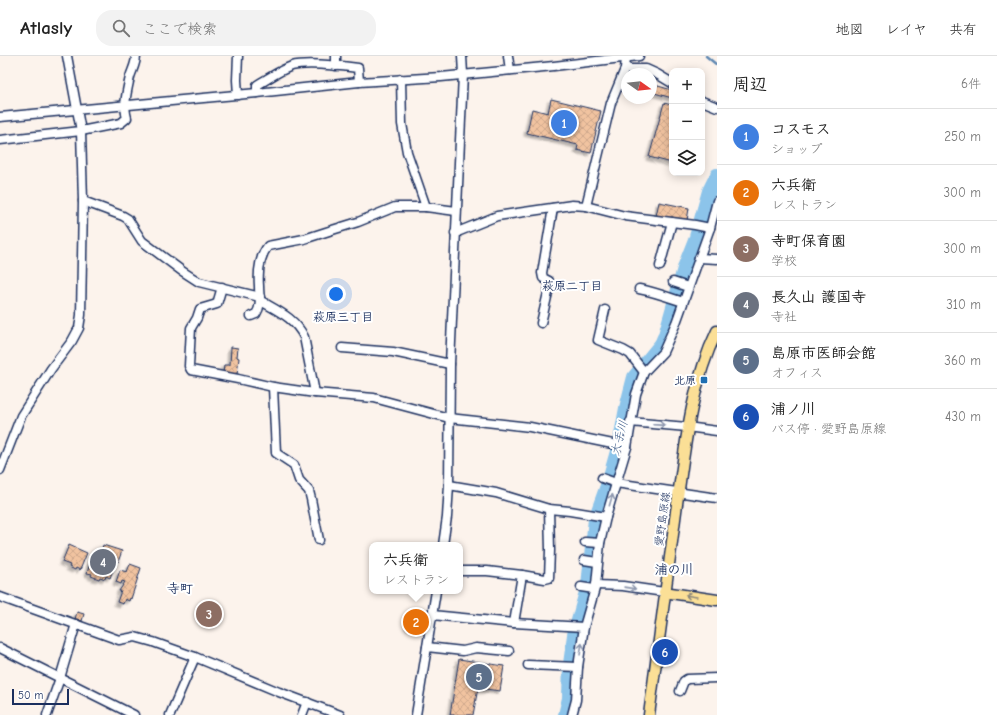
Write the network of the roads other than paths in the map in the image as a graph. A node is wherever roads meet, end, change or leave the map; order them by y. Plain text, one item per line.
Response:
1 (68, 56) edge
2 (136, 56) edge
3 (238, 56) edge
4 (336, 56) edge
5 (462, 56) edge
6 (508, 56) edge
7 (639, 56) edge
8 (626, 57) junction
9 (605, 58) edge
10 (336, 66) junction
11 (625, 68) edge
12 (510, 70) junction
13 (463, 74) junction
14 (657, 74) edge
15 (401, 79) junction
16 (621, 79) edge
17 (669, 81) edge
18 (359, 82) junction
19 (257, 93) junction
20 (238, 95) junction
21 (705, 102) edge
22 (124, 105) junction
23 (717, 107) edge
24 (78, 110) junction
25 (0, 117) edge
26 (82, 131) junction
27 (0, 140) edge
28 (83, 201) junction
29 (717, 201) edge
30 (586, 206) junction
31 (426, 207) junction
32 (553, 208) junction
33 (456, 211) junction
34 (672, 222) junction
35 (709, 228) junction
36 (455, 233) junction
37 (699, 258) junction
38 (717, 259) edge
39 (660, 266) dead end
40 (674, 282) dead end
41 (222, 287) junction
42 (687, 287) junction
43 (639, 289) dead end
44 (260, 299) junction
45 (682, 301) junction
46 (605, 310) dead end
47 (251, 316) dead end
48 (541, 323) dead end
49 (716, 334) edge
50 (342, 348) dead end
51 (450, 364) junction
52 (644, 372) junction
53 (273, 387) junction
54 (315, 393) junction
55 (449, 418) junction
56 (630, 422) junction
57 (688, 427) junction
58 (717, 431) edge
59 (626, 447) junction
60 (0, 470) edge
61 (603, 478) dead end
62 (614, 482) junction
63 (449, 485) junction
64 (678, 492) junction
65 (717, 498) edge
66 (549, 509) junction
67 (604, 517) junction
68 (319, 540) dead end
69 (443, 542) edge
70 (586, 542) dead end
71 (599, 543) junction
72 (585, 560) dead end
73 (596, 562) junction
74 (463, 571) edge
75 (522, 575) junction
76 (582, 588) dead end
77 (594, 588) junction
78 (664, 592) junction
79 (436, 594) edge
80 (0, 597) edge
81 (717, 600) edge
82 (432, 615) junction
83 (514, 623) junction
84 (76, 624) junction
85 (583, 627) junction
86 (427, 647) junction
87 (0, 648) edge
88 (509, 651) dead end
89 (194, 657) junction
90 (528, 665) dead end
91 (577, 667) junction
92 (60, 678) junction
93 (717, 678) edge
94 (680, 691) dead end
95 (306, 702) junction
96 (46, 715) edge
97 (134, 715) edge
98 (170, 715) edge
99 (302, 715) edge
100 (340, 715) edge
101 (416, 715) edge
102 (572, 715) edge
103 (649, 715) edge

1 - 24 street
2 - 22 street
3 - 20 street
4 - 10 street
5 - 13 street
6 - 12 street
7 - 8 street
8 - 9 street
8 - 11 street
9 - 12 street
10 - 18 street
10 - 19 street
12 - 13 street
13 - 15 street
13 - 33 street
14 - 17 street
15 - 18 street
15 - 31 street
16 - 30 street
18 - 19 street
19 - 20 street
20 - 22 street
21 - 23 street
22 - 24 street
22 - 26 street
24 - 25 street
24 - 26 street
26 - 27 street
26 - 28 street
28 - 41 street
28 - 60 street
29 - 35 street
30 - 32 street
30 - 34 street
31 - 33 street
31 - 44 street
32 - 36 street
32 - 48 street
33 - 36 street
34 - 35 street
34 - 39 street
35 - 37 street
36 - 51 street
37 - 38 street
37 - 42 street
40 - 42 street
41 - 44 street
41 - 53 street
42 - 45 street
43 - 45 street
44 - 47 street
44 - 54 street
45 - 52 street
46 - 52 street
49 - 57 main road, 愛野島原線
50 - 51 street
51 - 55 street
52 - 56 street
53 - 54 street
53 - 68 street
54 - 55 street
55 - 59 street
55 - 63 street
56 -> 57 street
56 - 59 street
57 - 58 street
57 - 64 main road, 愛野島原線
59 - 62 street
61 - 62 street
62 - 64 street
67 -> 62 street
63 - 66 street
63 - 69 street
64 - 65 street
64 - 78 main road, 愛野島原線
66 - 67 street
66 - 75 street
67 - 71 street
70 - 71 street
71 - 73 street
72 - 73 street
73 - 77 street
74 - 75 street
75 - 83 street
76 - 77 street
77 -> 78 street
77 - 85 street
81 -> 78 main road
78 - 103 main road, 愛野島原線
79 - 82 street
80 - 84 street
82 - 83 street
82 - 86 street
83 - 85 street
84 - 89 street
84 - 92 street
91 -> 85 street
86 - 88 street
86 - 101 street
87 - 92 street
89 - 95 street
89 - 98 street
90 - 91 street
91 - 102 street
92 - 96 street
92 - 97 street
93 - 94 street
95 - 99 street
95 - 100 street

